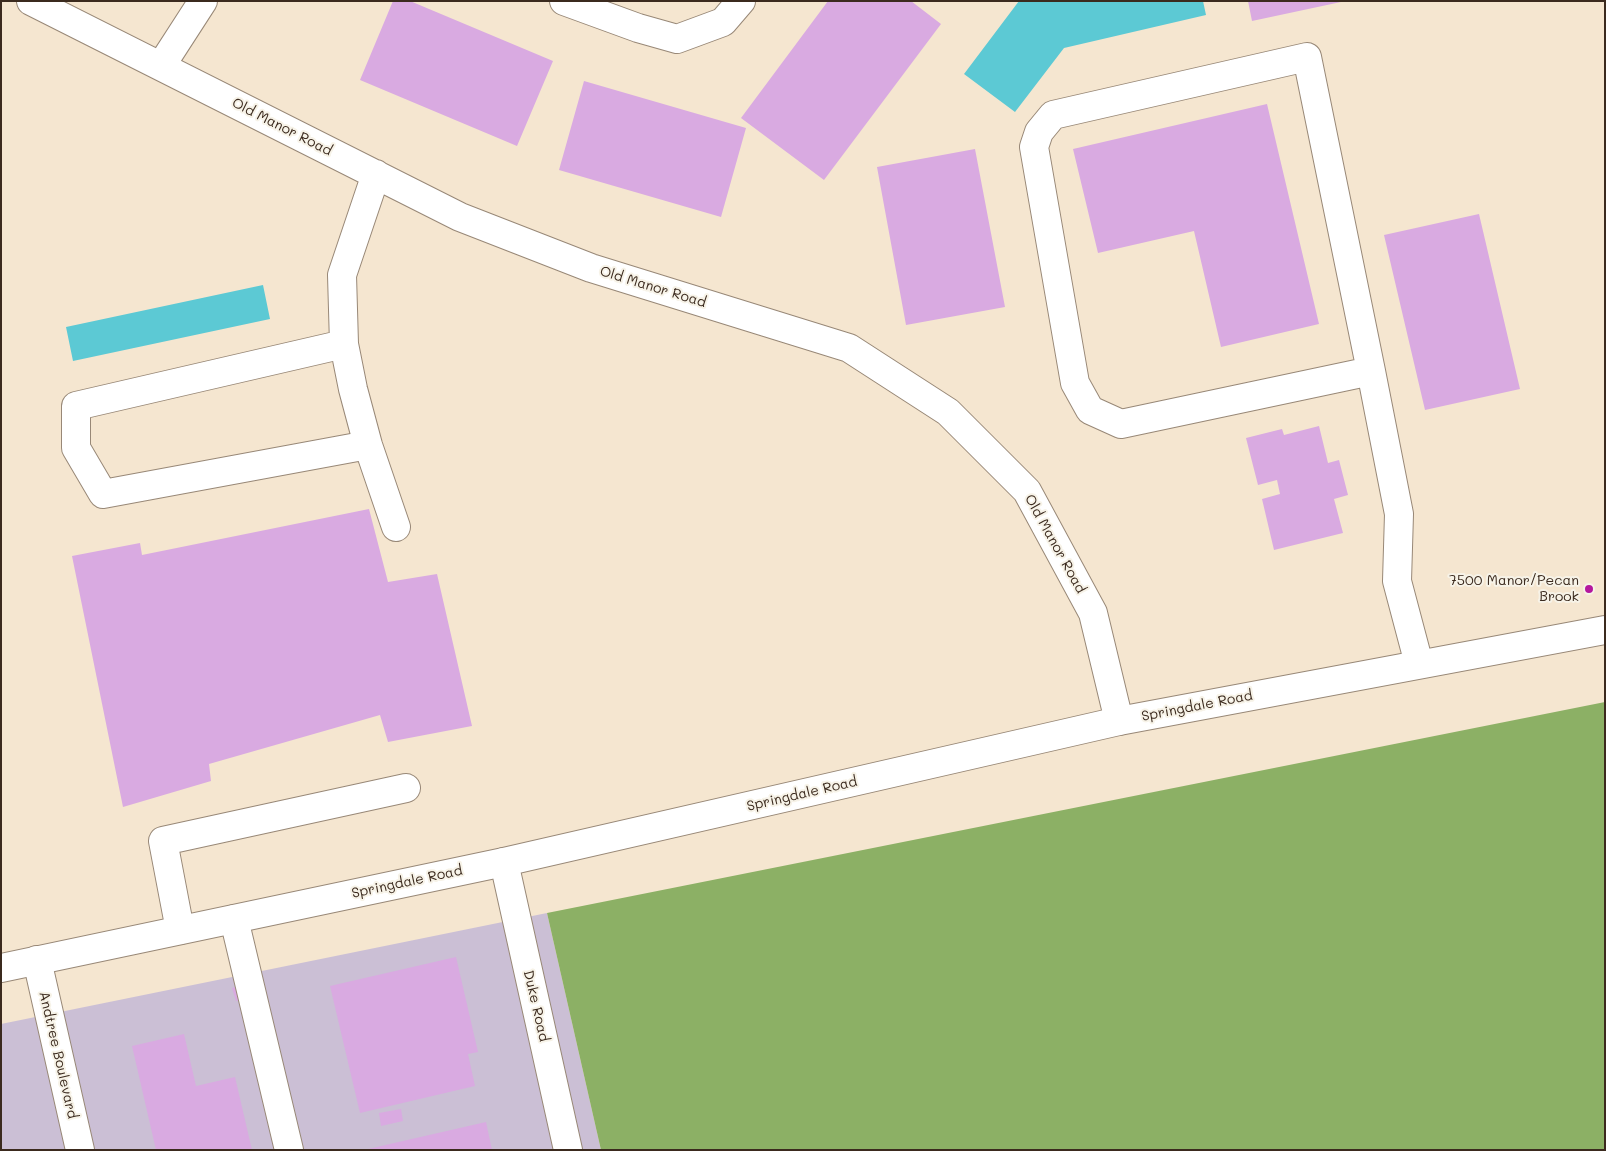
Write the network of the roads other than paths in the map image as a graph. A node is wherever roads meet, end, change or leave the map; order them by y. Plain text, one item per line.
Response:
1 (31, 1) edge
2 (203, 1) edge
3 (564, 1) edge
4 (741, 1) edge
5 (161, 66) junction
6 (376, 174) junction
7 (344, 344) junction
8 (1371, 371) junction
9 (368, 445) junction
10 (396, 527) dead end
11 (1605, 630) edge
12 (1419, 664) junction
13 (1119, 721) junction
14 (406, 788) dead end
15 (504, 862) junction
16 (234, 919) junction
17 (180, 930) junction
18 (36, 960) junction
19 (1, 968) edge
20 (80, 1150) edge
21 (289, 1150) edge
22 (568, 1150) edge

1 - 5 street, Old Manor Road
2 - 5 street
3 - 4 street
5 - 6 street, Old Manor Road
6 - 7 street
6 - 13 street, Old Manor Road
7 - 9 street
7 - 9 street
8 - 8 street
8 - 12 street
9 - 10 street
11 - 12 street, Springdale Road
12 - 13 street, Springdale Road
13 - 15 street, Springdale Road
14 - 17 street
15 - 16 street, Springdale Road
15 - 22 street, Duke Road
16 - 17 street, Springdale Road
16 - 21 street
17 - 18 street, Springdale Road
18 - 19 street, Springdale Road
18 - 20 street, Andtree Boulevard

